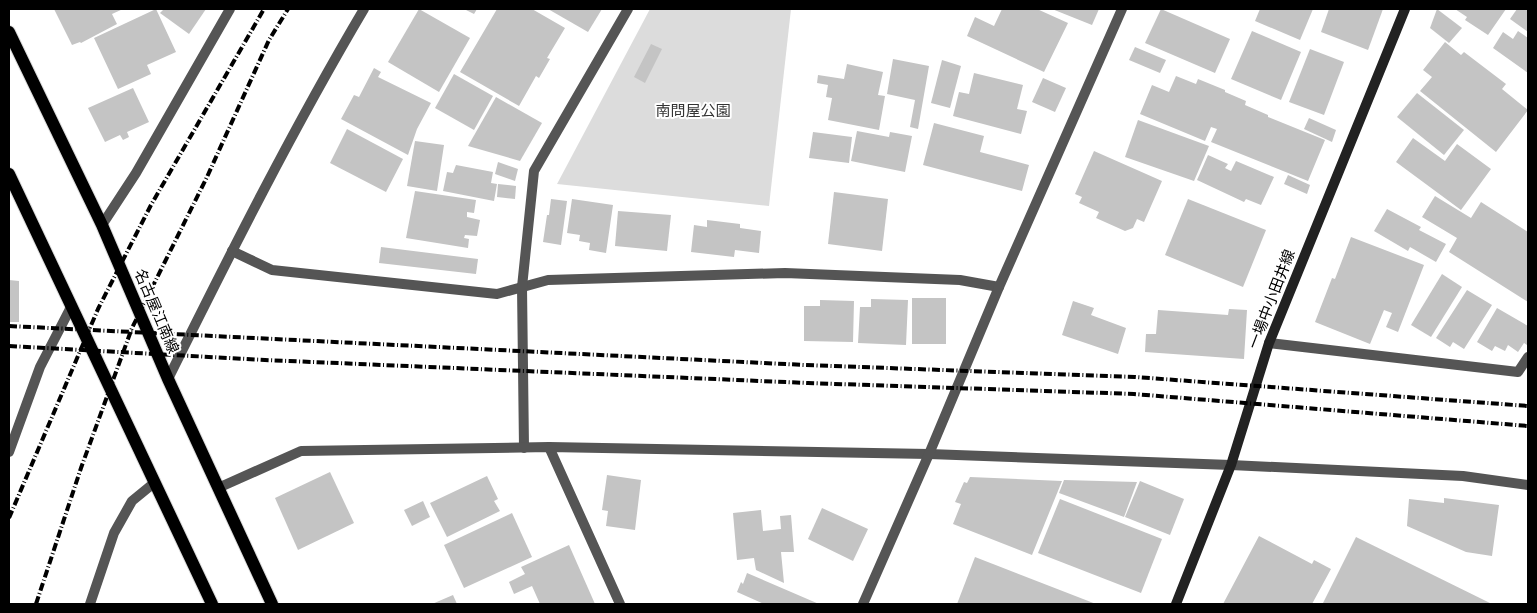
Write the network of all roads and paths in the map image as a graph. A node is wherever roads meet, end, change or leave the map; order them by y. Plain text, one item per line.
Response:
1 (230, 9) edge
2 (364, 9) edge
3 (628, 9) edge
4 (1122, 9) edge
5 (1405, 9) edge
6 (9, 32) edge
7 (9, 174) edge
8 (102, 225) junction
9 (232, 251) junction
10 (522, 287) junction
11 (999, 287) junction
12 (71, 307) junction
13 (1269, 343) junction
14 (1528, 357) edge
15 (168, 379) junction
16 (549, 447) junction
17 (524, 448) junction
18 (9, 452) edge
19 (929, 454) junction
20 (1230, 465) junction
21 (154, 483) junction
22 (1528, 485) edge
23 (218, 488) junction
24 (90, 604) edge
25 (212, 604) edge
26 (272, 604) edge
27 (620, 604) edge
28 (863, 604) edge
29 (1176, 604) edge

1 - 8 street
2 - 9 street
3 - 10 street
4 - 11 street
5 - 13 main road, 一場中小田井線
6 - 8 main road, 名古屋江南線
7 - 12 main road
8 - 15 main road, 名古屋江南線
9 - 10 street
9 - 15 street
10 - 11 street
10 - 17 street
11 - 19 street
12 - 18 street
12 - 21 main road
13 - 14 street
13 - 20 main road, 一場中小田井線
15 - 23 main road, 名古屋江南線
16 - 17 street
16 - 19 street
16 - 27 street
17 - 23 street
19 - 20 street
19 - 28 street
20 - 22 street
20 - 29 main road, 一場中小田井線
21 - 24 street
21 - 25 main road
23 - 26 main road, 名古屋江南線

